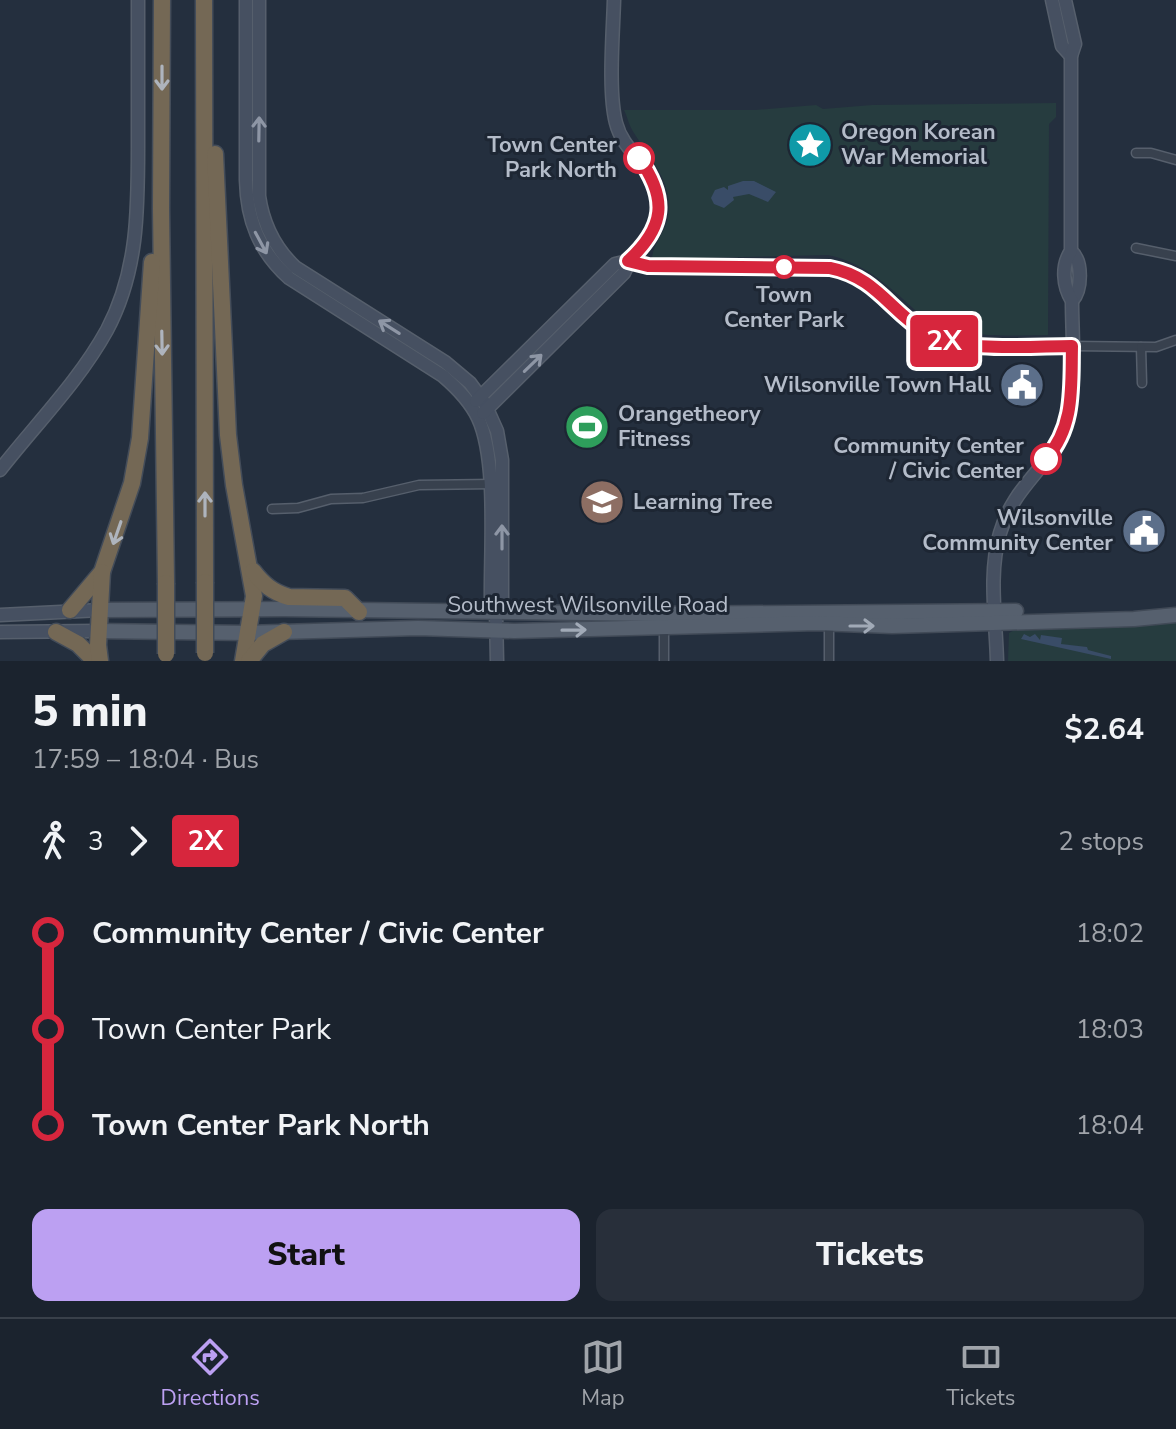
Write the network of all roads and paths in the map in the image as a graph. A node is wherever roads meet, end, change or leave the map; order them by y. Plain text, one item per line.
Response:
1 (138, 0) edge
2 (162, 0) edge
3 (204, 0) edge
4 (246, 0) edge
5 (259, 0) edge
6 (614, 0) edge
7 (1052, 0) edge
8 (1065, 0) edge
9 (1071, 56) junction
10 (205, 111) junction
11 (1136, 153) dead end
12 (1176, 160) edge
13 (161, 209) junction
14 (1136, 248) dead end
15 (1176, 256) edge
16 (628, 261) junction
17 (1176, 340) edge
18 (1072, 346) junction
19 (1141, 347) junction
20 (1142, 383) dead end
21 (475, 401) junction
22 (488, 409) junction
23 (478, 418) junction
24 (0, 470) edge
25 (496, 484) junction
26 (272, 509) dead end
27 (250, 566) junction
28 (102, 572) junction
29 (1176, 606) edge
30 (252, 609) junction
31 (70, 610) junction
32 (101, 610) junction
33 (3, 612) edge
34 (359, 612) junction
35 (496, 613) junction
36 (1176, 615) edge
37 (996, 616) junction
38 (828, 619) junction
39 (664, 628) junction
40 (496, 630) junction
41 (98, 631) junction
42 (0, 632) edge
43 (56, 632) junction
44 (284, 632) junction
45 (248, 633) junction
46 (166, 657) edge
47 (205, 657) edge
48 (98, 661) edge
49 (243, 661) edge
50 (249, 661) edge
51 (497, 661) edge
52 (664, 661) edge
53 (829, 661) edge
54 (997, 661) edge

1 - 24 main road
2 -> 13 highway
3 - 10 highway
4 -> 21 main road
21 -> 5 main road
6 - 16 main road
7 - 9 main road
8 - 9 main road
9 - 18 main road
10 - 27 highway
47 -> 10 highway, bridge
11 - 12 street
13 -> 28 highway
13 -> 46 highway, bridge
14 - 15 street
16 - 18 main road
16 - 21 main road
22 -> 16 main road
17 - 19 street
18 - 19 street
18 - 37 main road
19 - 20 street
21 - 22 main road
21 - 23 main road
22 - 23 main road
22 - 25 main road
23 - 25 main road
25 - 26 street
25 - 35 main road
27 - 30 highway
27 - 34 highway
28 - 31 highway
28 - 32 highway
29 - 37 main road, Southwest Wilsonville Road
30 - 32 main road, Southwest Wilsonville Road
30 - 34 main road, Southwest Wilsonville Road
30 - 45 highway
31 - 32 main road, Southwest Wilsonville Road
31 - 33 main road, Southwest Wilsonville Road
32 - 41 highway
34 - 35 main road, Southwest Wilsonville Road
35 - 38 main road, Southwest Wilsonville Road
35 - 40 main road
36 - 37 main road, Southwest Wilsonville Road
37 - 38 main road, Southwest Wilsonville Road
37 - 54 main road
38 - 39 main road, Southwest Wilsonville Road
38 - 53 street
40 -> 39 main road, Southwest Wilsonville Road
39 - 52 street
40 - 44 main road, Southwest Wilsonville Road
40 - 51 main road
41 - 43 main road, Southwest Wilsonville Road
41 - 45 main road, Southwest Wilsonville Road
41 - 48 highway
42 - 43 main road, Southwest Wilsonville Road
43 - 48 highway
44 - 45 main road, Southwest Wilsonville Road
44 - 50 highway
45 - 49 highway

